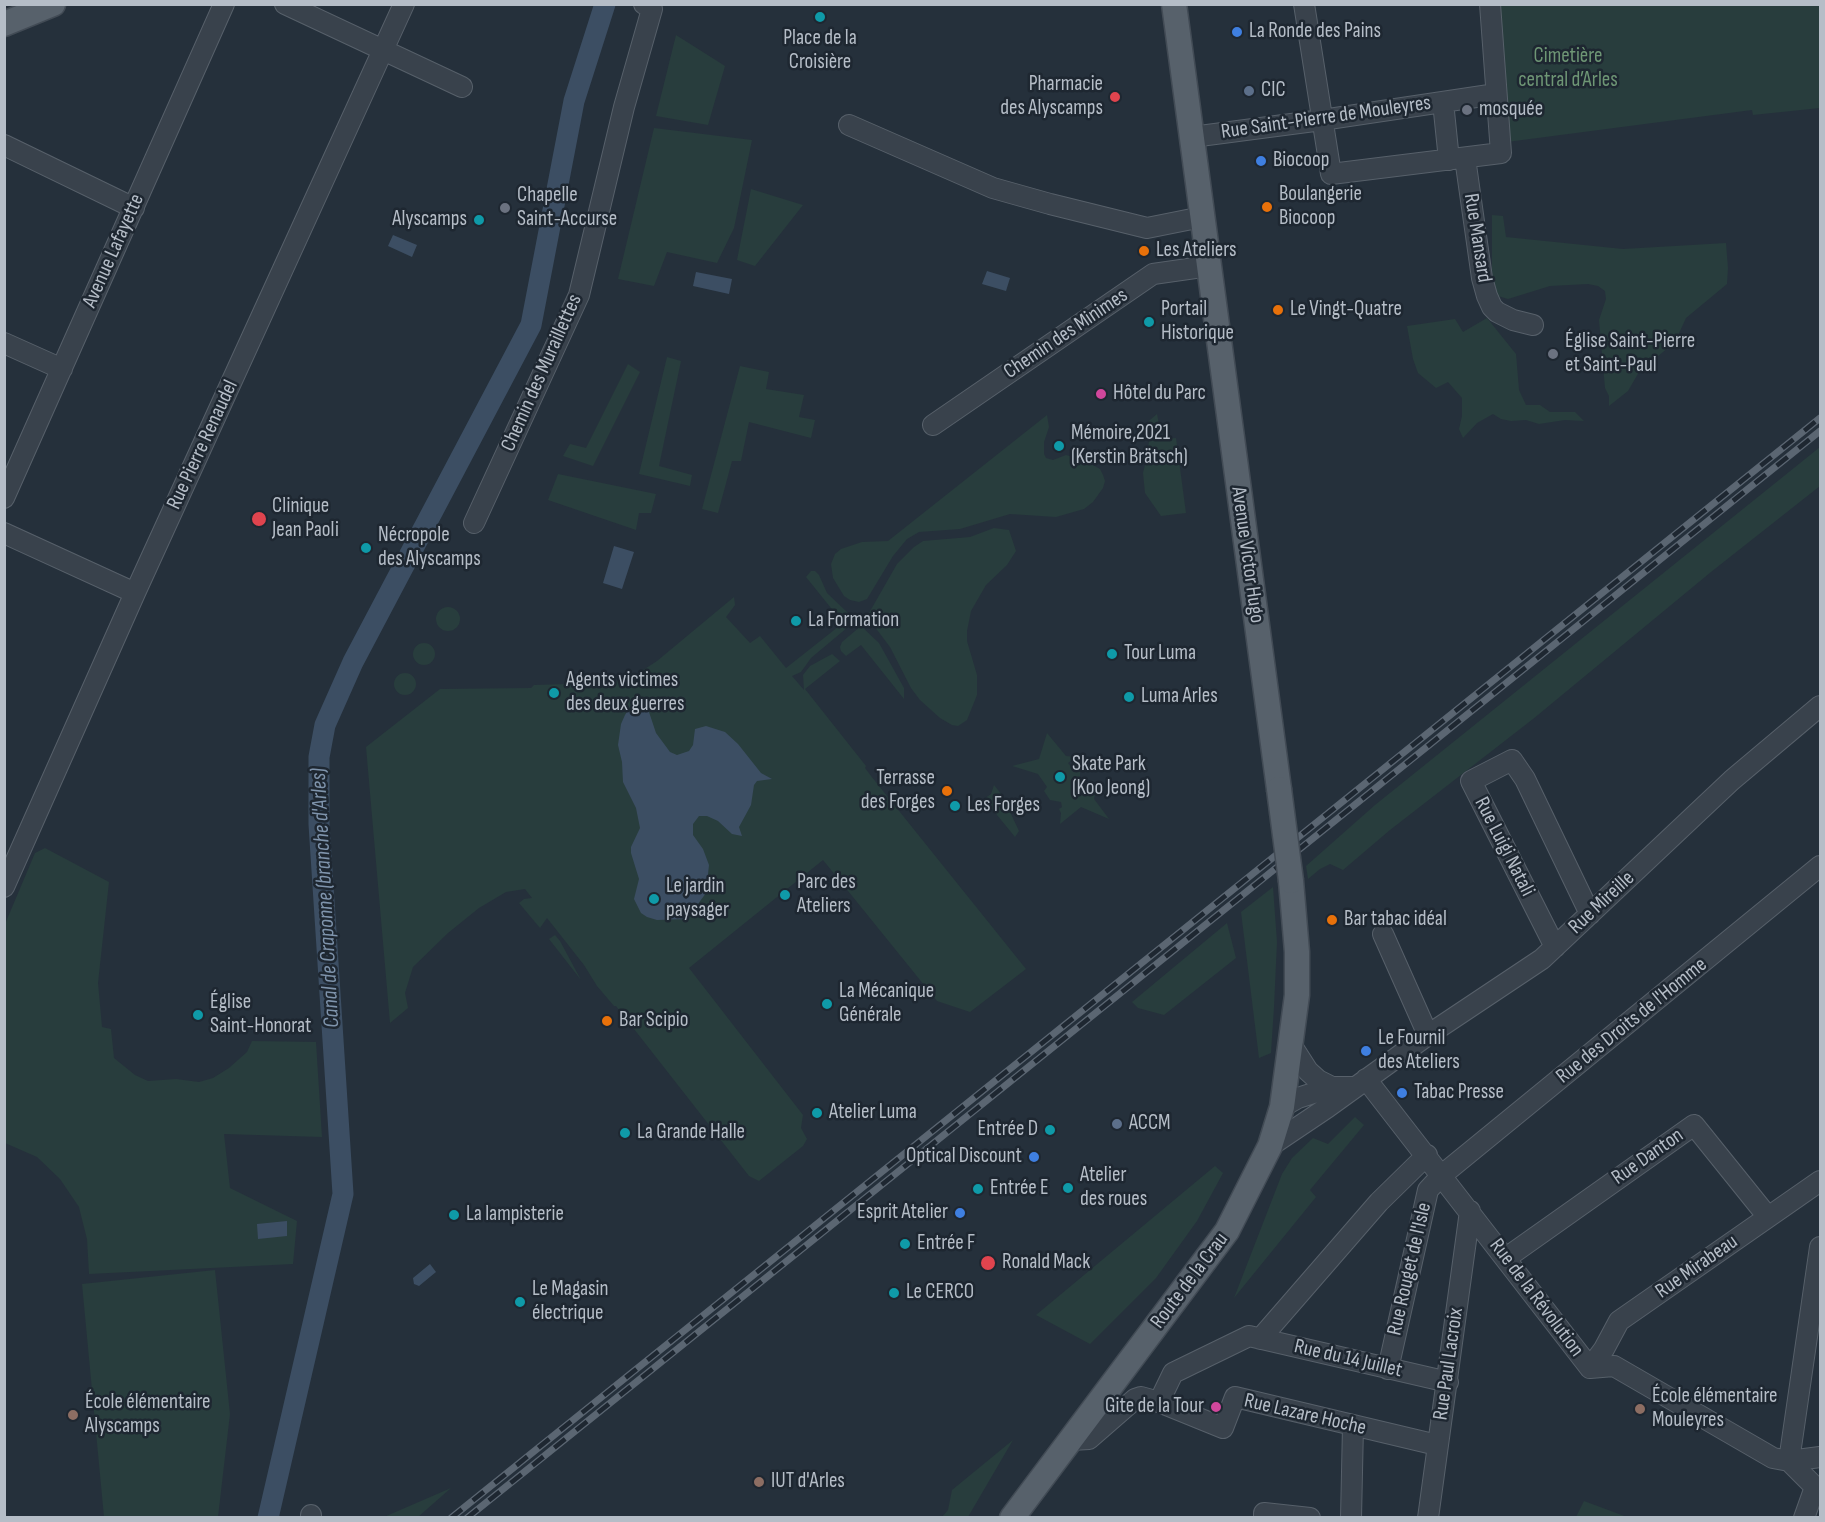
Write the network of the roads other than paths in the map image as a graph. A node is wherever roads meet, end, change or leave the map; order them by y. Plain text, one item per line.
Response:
1 (53, 4) edge
2 (224, 4) edge
3 (285, 4) edge
4 (404, 4) edge
5 (1174, 4) edge
6 (1304, 4) edge
7 (1490, 4) edge
8 (648, 7) edge
9 (4, 24) edge
10 (384, 51) junction
11 (462, 87) dead end
12 (1496, 94) junction
13 (1443, 102) junction
14 (1322, 120) junction
15 (849, 125) dead end
16 (1192, 137) junction
17 (4, 145) edge
18 (1457, 159) junction
19 (134, 208) junction
20 (1202, 217) junction
21 (1209, 266) junction
22 (1533, 325) dead end
23 (4, 343) edge
24 (62, 369) junction
25 (933, 425) dead end
26 (4, 498) edge
27 (474, 523) dead end
28 (4, 533) edge
29 (135, 593) junction
30 (1821, 706) edge
31 (1821, 866) edge
32 (4, 887) edge
33 (1590, 914) junction
34 (1383, 934) dead end
35 (1555, 947) junction
36 (1428, 1035) junction
37 (1292, 1046) junction
38 (1360, 1083) junction
39 (1332, 1087) junction
40 (1282, 1107) junction
41 (1270, 1146) junction
42 (1426, 1155) junction
43 (1442, 1175) junction
44 (1821, 1181) edge
45 (1470, 1211) junction
46 (1768, 1217) junction
47 (1821, 1247) edge
48 (1506, 1258) junction
49 (1254, 1337) junction
50 (1590, 1368) junction
51 (1388, 1369) junction
52 (1448, 1382) junction
53 (1159, 1402) junction
54 (1353, 1426) junction
55 (1071, 1440) junction
56 (1437, 1445) junction
57 (1821, 1457) edge
58 (1789, 1461) junction
59 (1818, 1489) edge
60 (1012, 1518) edge
61 (1264, 1518) edge
62 (1310, 1518) edge
63 (1351, 1518) edge
64 (1428, 1518) edge
65 (1804, 1518) edge

1 - 9 main road
2 - 19 street, Avenue Lafayette
3 - 10 street
4 - 10 street, Rue Pierre Renaudel
5 - 16 main road, Avenue Victor Hugo
6 - 14 street
7 - 12 street
8 - 27 street, Chemin des Muraillettes
10 - 11 street
10 - 29 street, Rue Pierre Renaudel
12 - 13 street, Rue Saint-Pierre de Mouleyres
12 - 18 street
13 - 14 street, Rue Saint-Pierre de Mouleyres
13 - 18 street, Rue Mansard
14 - 16 street, Rue Saint-Pierre de Mouleyres
14 - 18 street
15 - 20 street
16 - 20 main road, Avenue Victor Hugo
17 - 19 street
18 - 22 street, Rue Mansard
19 - 24 street, Avenue Lafayette
20 - 21 main road, Avenue Victor Hugo
21 - 25 street, Chemin des Minimes
21 - 37 main road, Avenue Victor Hugo, bridge
23 - 24 street
24 - 26 street, Avenue Lafayette
28 - 29 street
29 - 32 street, Rue Pierre Renaudel
30 - 33 street, Rue Mireille
31 - 43 street, Rue des Droits de l'Homme
33 - 35 street, Rue Mireille
33 - 35 street, Rue Luigi Natali
34 - 36 street
35 - 36 street, Rue Mireille
36 - 38 street, Rue Mireille
37 - 39 street
37 - 40 main road, Avenue Victor Hugo
38 - 39 street
38 - 41 street, Rue Mireille
38 - 42 street, Rue de la Révolution
39 - 40 street
40 - 41 main road, Route de la Crau
41 - 55 main road, Route de la Crau
42 - 43 street, Rue de la Révolution
42 - 49 street
43 - 45 street, Rue de la Révolution
43 - 51 street, Rue Rouget de l'Isle
44 - 46 street, Rue Mirabeau
45 - 48 street, Rue de la Révolution
45 - 52 street, Rue Paul Lacroix
46 - 48 street, Rue Danton
46 - 50 street, Rue Mirabeau
47 - 58 street
48 - 50 street, Rue de la Révolution
49 - 51 street, Rue du 14 Juillet
49 - 53 street
50 - 58 street, Rue de la Révolution
51 - 52 street, Rue du 14 Juillet
52 - 56 street, Rue Paul Lacroix
53 - 54 street, Rue Lazare Hoche
53 - 55 street
54 - 56 street, Rue Lazare Hoche
54 - 63 street
55 - 60 main road, Route de la Crau
56 - 64 street, Rue Paul Lacroix
57 - 58 street
58 - 59 street
59 - 65 street
61 - 62 street

